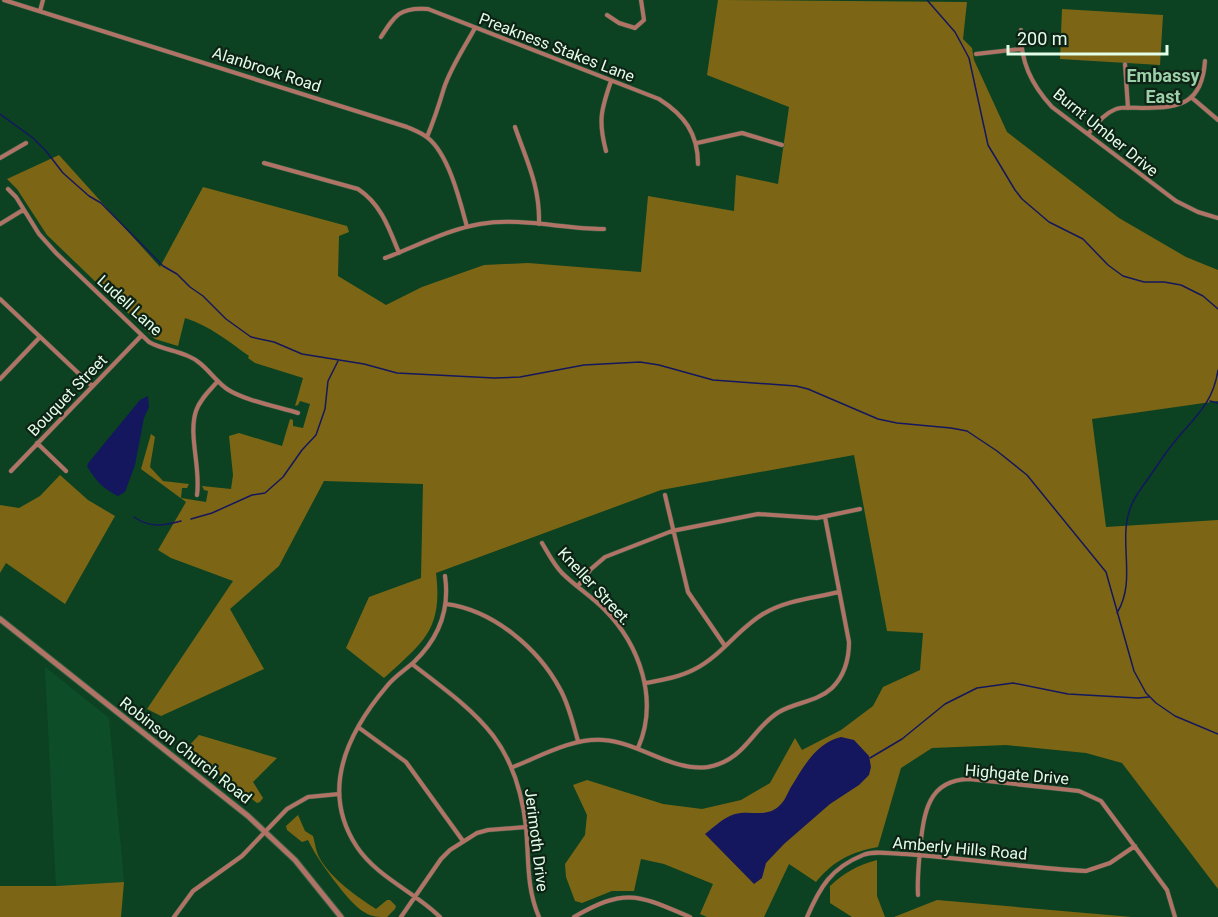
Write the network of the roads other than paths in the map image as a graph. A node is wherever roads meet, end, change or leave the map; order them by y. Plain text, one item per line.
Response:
1 (4, 0) edge
2 (44, 0) edge
3 (641, 0) edge
4 (40, 11) junction
5 (607, 15) dead end
6 (475, 28) junction
7 (1022, 30) dead end
8 (381, 37) dead end
9 (1021, 49) junction
10 (976, 54) dead end
11 (1205, 61) dead end
12 (1125, 64) dead end
13 (611, 81) junction
14 (1191, 97) junction
15 (1128, 108) junction
16 (1218, 120) edge
17 (515, 127) dead end
18 (1088, 134) junction
19 (427, 137) junction
20 (26, 143) dead end
21 (697, 143) junction
22 (782, 145) dead end
23 (606, 152) dead end
24 (0, 158) edge
25 (264, 163) dead end
26 (698, 164) dead end
27 (8, 189) dead end
28 (23, 210) junction
29 (1218, 218) edge
30 (0, 224) edge
31 (539, 224) junction
32 (467, 227) junction
33 (604, 229) dead end
34 (399, 253) junction
35 (385, 258) dead end
36 (0, 299) edge
37 (141, 336) junction
38 (40, 337) junction
39 (0, 379) edge
40 (218, 381) junction
41 (92, 386) junction
42 (298, 413) dead end
43 (37, 443) junction
44 (11, 471) dead end
45 (66, 471) dead end
46 (197, 495) dead end
47 (664, 495) dead end
48 (860, 509) dead end
49 (825, 517) junction
50 (672, 531) junction
51 (542, 543) dead end
52 (445, 576) dead end
53 (578, 585) junction
54 (839, 592) junction
55 (446, 604) junction
56 (0, 619) edge
57 (725, 646) junction
58 (412, 664) junction
59 (646, 683) junction
60 (358, 727) junction
61 (578, 741) junction
62 (638, 748) junction
63 (513, 767) junction
64 (339, 794) junction
65 (526, 827) junction
66 (266, 831) junction
67 (463, 841) junction
68 (1135, 846) junction
69 (920, 855) junction
70 (918, 895) dead end
71 (415, 898) junction
72 (677, 914) edge
73 (174, 917) edge
74 (341, 917) edge
75 (401, 917) edge
76 (440, 917) edge
77 (539, 917) edge
78 (574, 917) edge
79 (690, 917) edge
80 (807, 917) edge
81 (1175, 917) edge

1 - 4 street, Alanbrook Road
2 - 4 street
3 - 5 street
4 - 19 street, Alanbrook Road
6 - 8 street, Preakness Stakes Lane
6 - 13 street, Preakness Stakes Lane
6 - 19 street
7 - 9 street, Burnt Umber Drive
9 - 10 street
9 - 18 street, Burnt Umber Drive
11 - 14 street
12 - 15 street
13 - 21 street, Preakness Stakes Lane
13 - 23 street
14 - 15 street
14 - 16 street
15 - 18 street
17 - 31 street
18 - 29 street, Burnt Umber Drive
19 - 32 street
20 - 24 street
21 - 22 street
21 - 26 street, Preakness Stakes Lane
25 - 34 street
27 - 28 street, Ludell Lane
28 - 30 street
28 - 37 street, Ludell Lane
31 - 32 street
31 - 33 street
32 - 34 street
34 - 35 street
36 - 38 street
37 - 40 street, Ludell Lane
37 - 41 street, Bouquet Street
38 - 39 street
38 - 41 street
40 - 42 street, Ludell Lane
40 - 46 street
41 - 43 street, Bouquet Street
43 - 44 street, Bouquet Street
43 - 45 street
47 - 50 street
48 - 49 street
49 - 50 street
49 - 54 street
50 - 53 street
50 - 57 street
51 - 53 street, Kneller Street.
52 - 55 street
53 - 59 street, Kneller Street.
54 - 57 street
54 - 62 street
55 - 58 street
55 - 61 street
56 - 66 street, Robinson Church Road
57 - 59 street
58 - 60 street
58 - 63 street, Jerimoth Drive
59 - 62 street, Kneller Street.
60 - 64 street
60 - 67 street
61 - 62 street
61 - 63 street
63 - 65 street, Jerimoth Drive
64 - 66 street
64 - 71 street
65 - 67 street
65 - 77 street, Jerimoth Drive
66 - 73 street
66 - 74 street, Robinson Church Road
67 - 71 street
68 - 69 street, Amberly Hills Road
68 - 69 street, Highgate Drive
68 - 81 street, Highgate Drive
69 - 70 street, Highgate Drive
69 - 80 street, Amberly Hills Road
71 - 75 street
71 - 76 street
72 - 78 street
72 - 79 street

